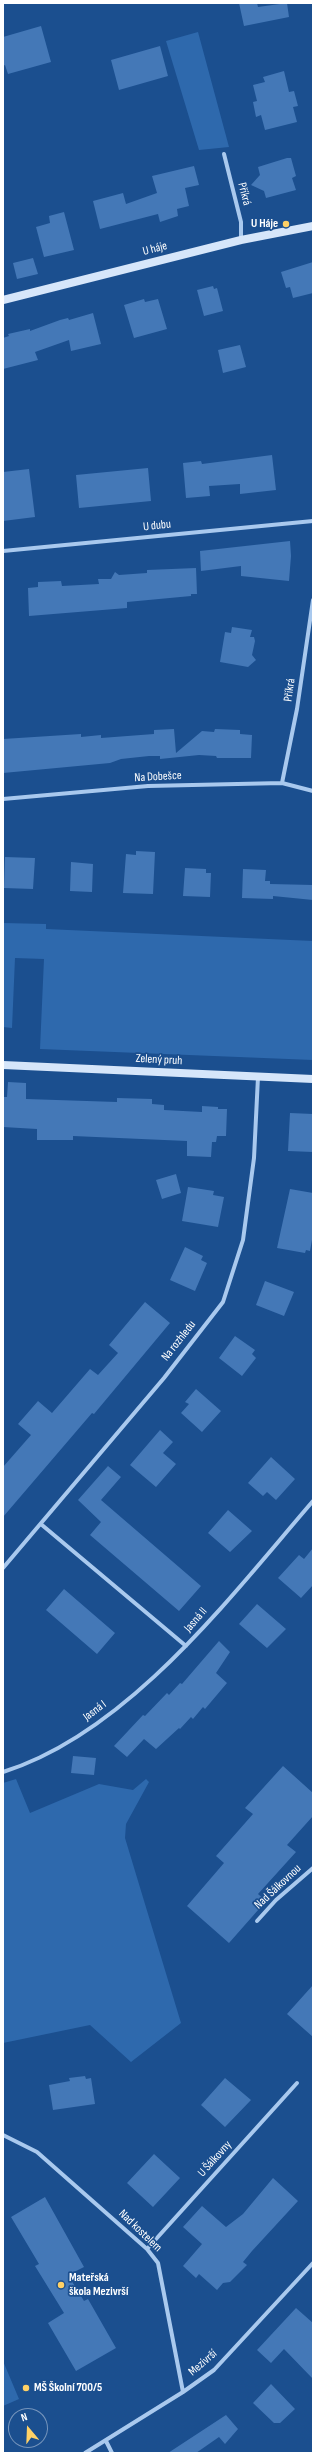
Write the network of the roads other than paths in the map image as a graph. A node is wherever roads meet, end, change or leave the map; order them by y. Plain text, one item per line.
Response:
1 (224, 154) dead end
2 (313, 226) edge
3 (241, 240) junction
4 (3, 300) edge
5 (313, 521) edge
6 (3, 551) edge
7 (313, 600) edge
8 (282, 783) junction
9 (313, 791) edge
10 (3, 799) edge
11 (3, 1065) edge
12 (258, 1076) junction
13 (313, 1079) edge
14 (313, 1501) edge
15 (42, 1525) junction
16 (3, 1568) edge
17 (186, 1646) junction
18 (3, 1772) edge
19 (313, 1868) edge
20 (256, 1921) dead end
21 (297, 2083) dead end
22 (3, 2135) edge
23 (147, 2249) junction
24 (313, 2263) edge
25 (183, 2392) junction
26 (106, 2442) junction
27 (85, 2453) edge
28 (112, 2453) edge

1 - 3 street, Příkrá
2 - 3 street, U háje
3 - 4 street, U háje
5 - 6 street, U dubu
7 - 8 street, Příkrá
8 - 9 street, Na Dobešce
8 - 10 street, Na Dobešce
11 - 12 street, Zelený pruh
12 - 13 street, Zelený pruh
12 - 15 street, Na rozhledu
14 - 17 street, Jasná II
15 - 16 street, Na rozhledu
15 - 17 street, Jasná II
17 - 18 street, Jasná I
19 - 20 street, Nad Šálkovnou
21 - 23 street, U Šálkovny
22 - 23 street, Nad kostelem
23 - 25 street, Nad kostelem
24 - 25 street, Mezivrší
25 - 26 street, Mezivrší
26 - 27 street, Mezivrší
26 - 28 street

